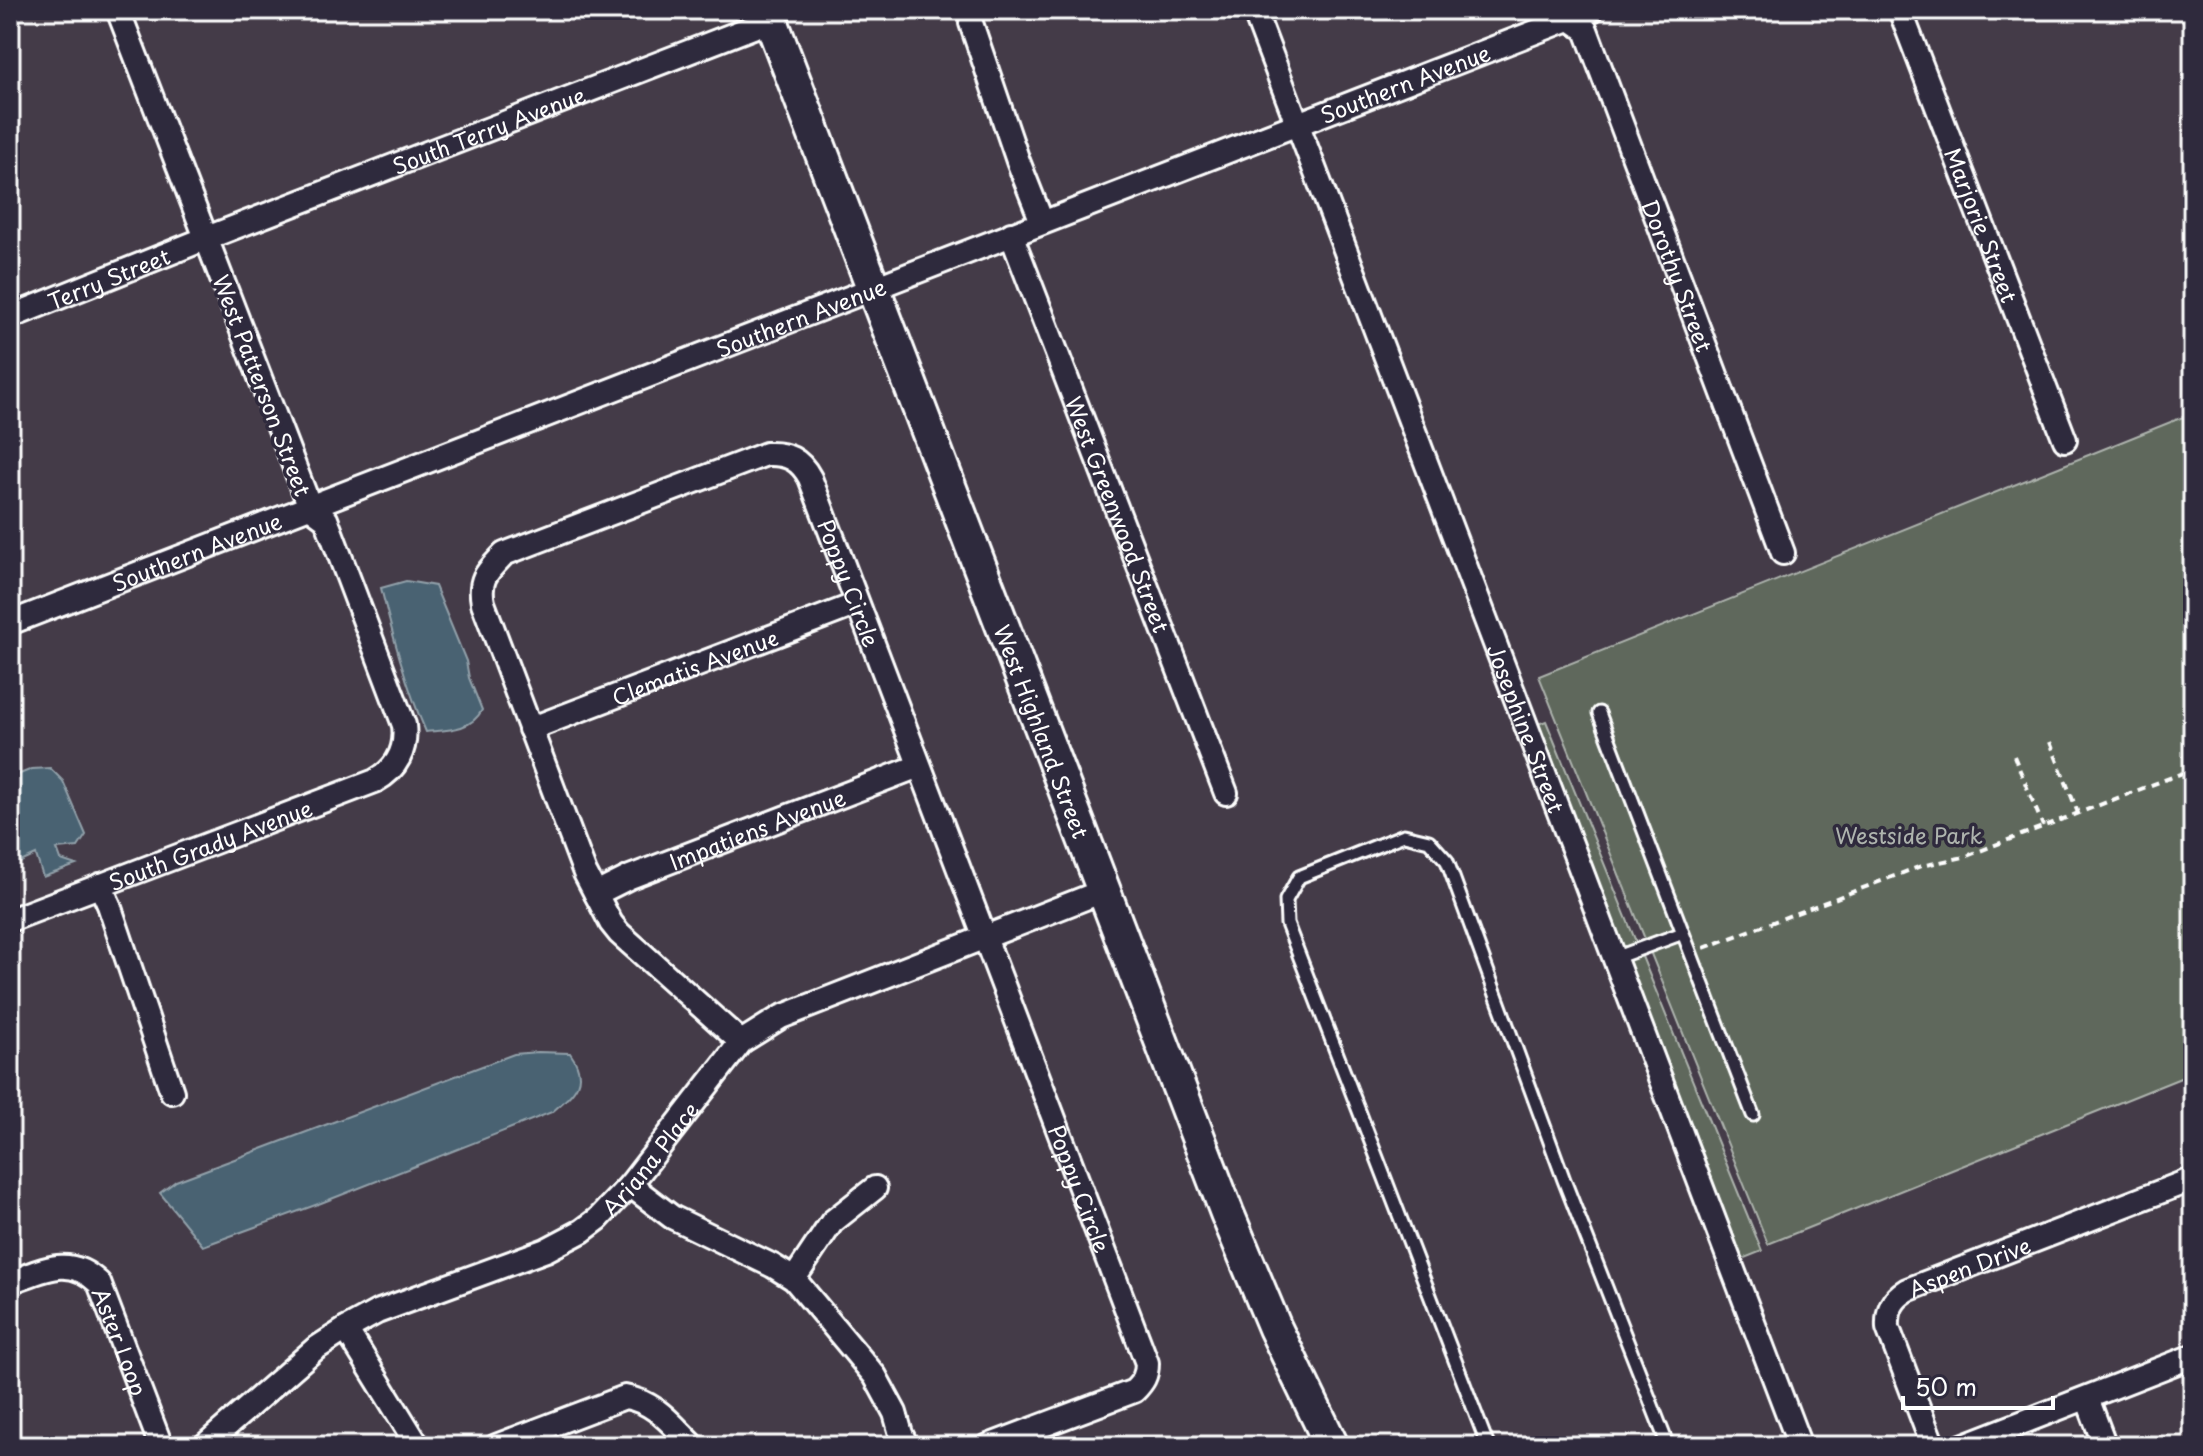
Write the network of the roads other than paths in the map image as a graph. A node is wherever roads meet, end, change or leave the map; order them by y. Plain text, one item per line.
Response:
1 (118, 10) edge
2 (1254, 10) edge
3 (1592, 10) edge
4 (1900, 10) edge
5 (1563, 14) edge
6 (769, 15) edge
7 (971, 23) dead end
8 (1297, 124) junction
9 (1042, 222) junction
10 (1011, 234) junction
11 (207, 238) junction
12 (875, 288) junction
13 (10, 317) edge
14 (2065, 440) dead end
15 (310, 507) junction
16 (1783, 553) dead end
17 (857, 604) junction
18 (10, 623) edge
19 (1599, 713) dead end
20 (530, 729) junction
21 (400, 755) joint
22 (919, 766) junction
23 (1226, 793) dead end
24 (100, 885) junction
25 (1103, 891) junction
26 (596, 894) junction
27 (10, 920) edge
28 (1683, 933) junction
29 (984, 937) junction
30 (1615, 958) junction
31 (741, 1042) junction
32 (172, 1092) dead end
33 (1753, 1115) dead end
34 (2193, 1179) edge
35 (630, 1185) junction
36 (875, 1188) dead end
37 (794, 1279) junction
38 (10, 1282) edge
39 (346, 1329) junction
40 (2193, 1356) edge
41 (2087, 1398) junction
42 (161, 1446) edge
43 (204, 1446) edge
44 (418, 1446) edge
45 (496, 1446) edge
46 (694, 1446) edge
47 (907, 1446) edge
48 (988, 1446) edge
49 (1332, 1446) edge
50 (1488, 1446) edge
51 (1668, 1446) edge
52 (1800, 1446) edge
53 (1933, 1446) edge
54 (1962, 1446) edge
55 (2105, 1446) edge

1 - 11 street, West Patterson Street
2 - 8 street, Josephine Street
3 - 5 street, Southern Avenue
4 - 14 street, Marjorie Street
5 - 8 street, Southern Avenue
5 - 16 street, Dorothy Street
6 - 11 street, South Terry Avenue
6 - 12 street, West Highland Street
7 - 9 street
8 - 9 street, Southern Avenue
8 - 30 street, Josephine Street
9 - 10 street, Southern Avenue
10 - 12 street, Southern Avenue
10 - 23 street, West Greenwood Street
11 - 13 street, Terry Street
11 - 15 street, West Patterson Street
12 - 15 street, Southern Avenue
12 - 25 street, West Highland Street
15 - 18 street, Southern Avenue
15 - 21 street, West Patterson Street
17 - 20 street, Clematis Avenue
17 - 20 street, Poppy Circle
17 - 22 street, Poppy Circle
19 - 28 lane
20 - 26 street, Poppy Circle
21 - 24 street, South Grady Avenue
22 - 26 street, Impatiens Avenue
22 - 29 street, Poppy Circle
24 - 27 street, South Grady Avenue
24 - 32 street
25 - 29 street, Ariana Place
25 - 49 street, West Highland Street
26 - 31 street, Poppy Circle
28 - 30 lane
28 - 33 lane
29 - 31 street, Ariana Place
29 - 48 street, Poppy Circle
30 - 52 street, Josephine Street
31 - 35 street, Ariana Place
34 - 53 street, Aspen Drive
35 - 37 street
35 - 39 street, Ariana Place
36 - 37 street
37 - 47 street
38 - 42 street, Aster Loop
39 - 43 street, Ariana Place
39 - 44 street
40 - 41 street
41 - 54 street
41 - 55 street
45 - 46 street
50 - 51 lane

